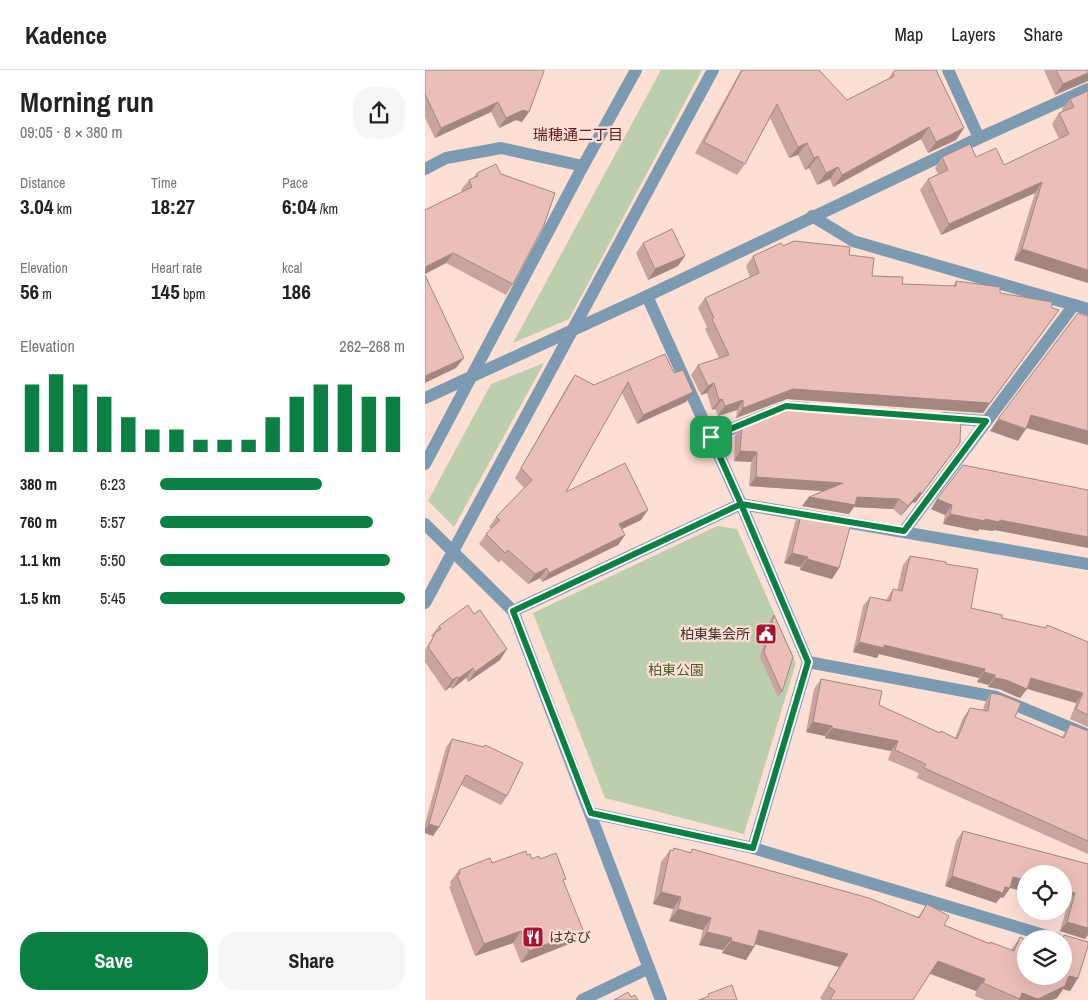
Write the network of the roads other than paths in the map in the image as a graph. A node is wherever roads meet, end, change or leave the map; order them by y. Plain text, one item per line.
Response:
1 (636, 70) edge
2 (713, 70) edge
3 (948, 70) edge
4 (1088, 89) edge
5 (979, 138) junction
6 (583, 166) junction
7 (425, 169) edge
8 (813, 216) junction
9 (647, 296) junction
10 (1074, 305) junction
11 (1088, 308) edge
12 (573, 329) junction
13 (472, 376) junction
14 (425, 398) edge
15 (824, 409) edge
16 (929, 417) edge
17 (986, 421) junction
18 (711, 437) junction
19 (425, 464) edge
20 (741, 504) junction
21 (425, 524) edge
22 (904, 531) junction
23 (453, 551) junction
24 (1088, 564) edge
25 (425, 603) edge
26 (513, 611) junction
27 (808, 662) junction
28 (1088, 735) edge
29 (591, 813) junction
30 (753, 848) junction
31 (1027, 930) edge
32 (649, 968) junction
33 (582, 1000) edge
34 (661, 1000) edge

1 - 6 street
2 - 12 street
3 - 5 street
4 - 5 street
5 - 8 street
6 - 7 street
6 - 13 street
8 - 9 street
8 - 10 street
9 - 12 street
9 - 18 street
10 - 11 street
10 - 17 street
12 - 13 street
12 - 23 street
13 - 14 street
13 - 19 street
15 - 18 street
16 - 17 street
17 - 22 street
18 - 20 street
20 - 22 street
20 - 26 street
20 - 27 street
21 - 23 street
22 - 24 street
23 - 25 street
23 - 26 street
26 - 29 street
27 - 28 street
27 - 30 street
29 - 30 street
29 - 32 street
30 - 31 street
32 - 33 street
32 - 34 street

